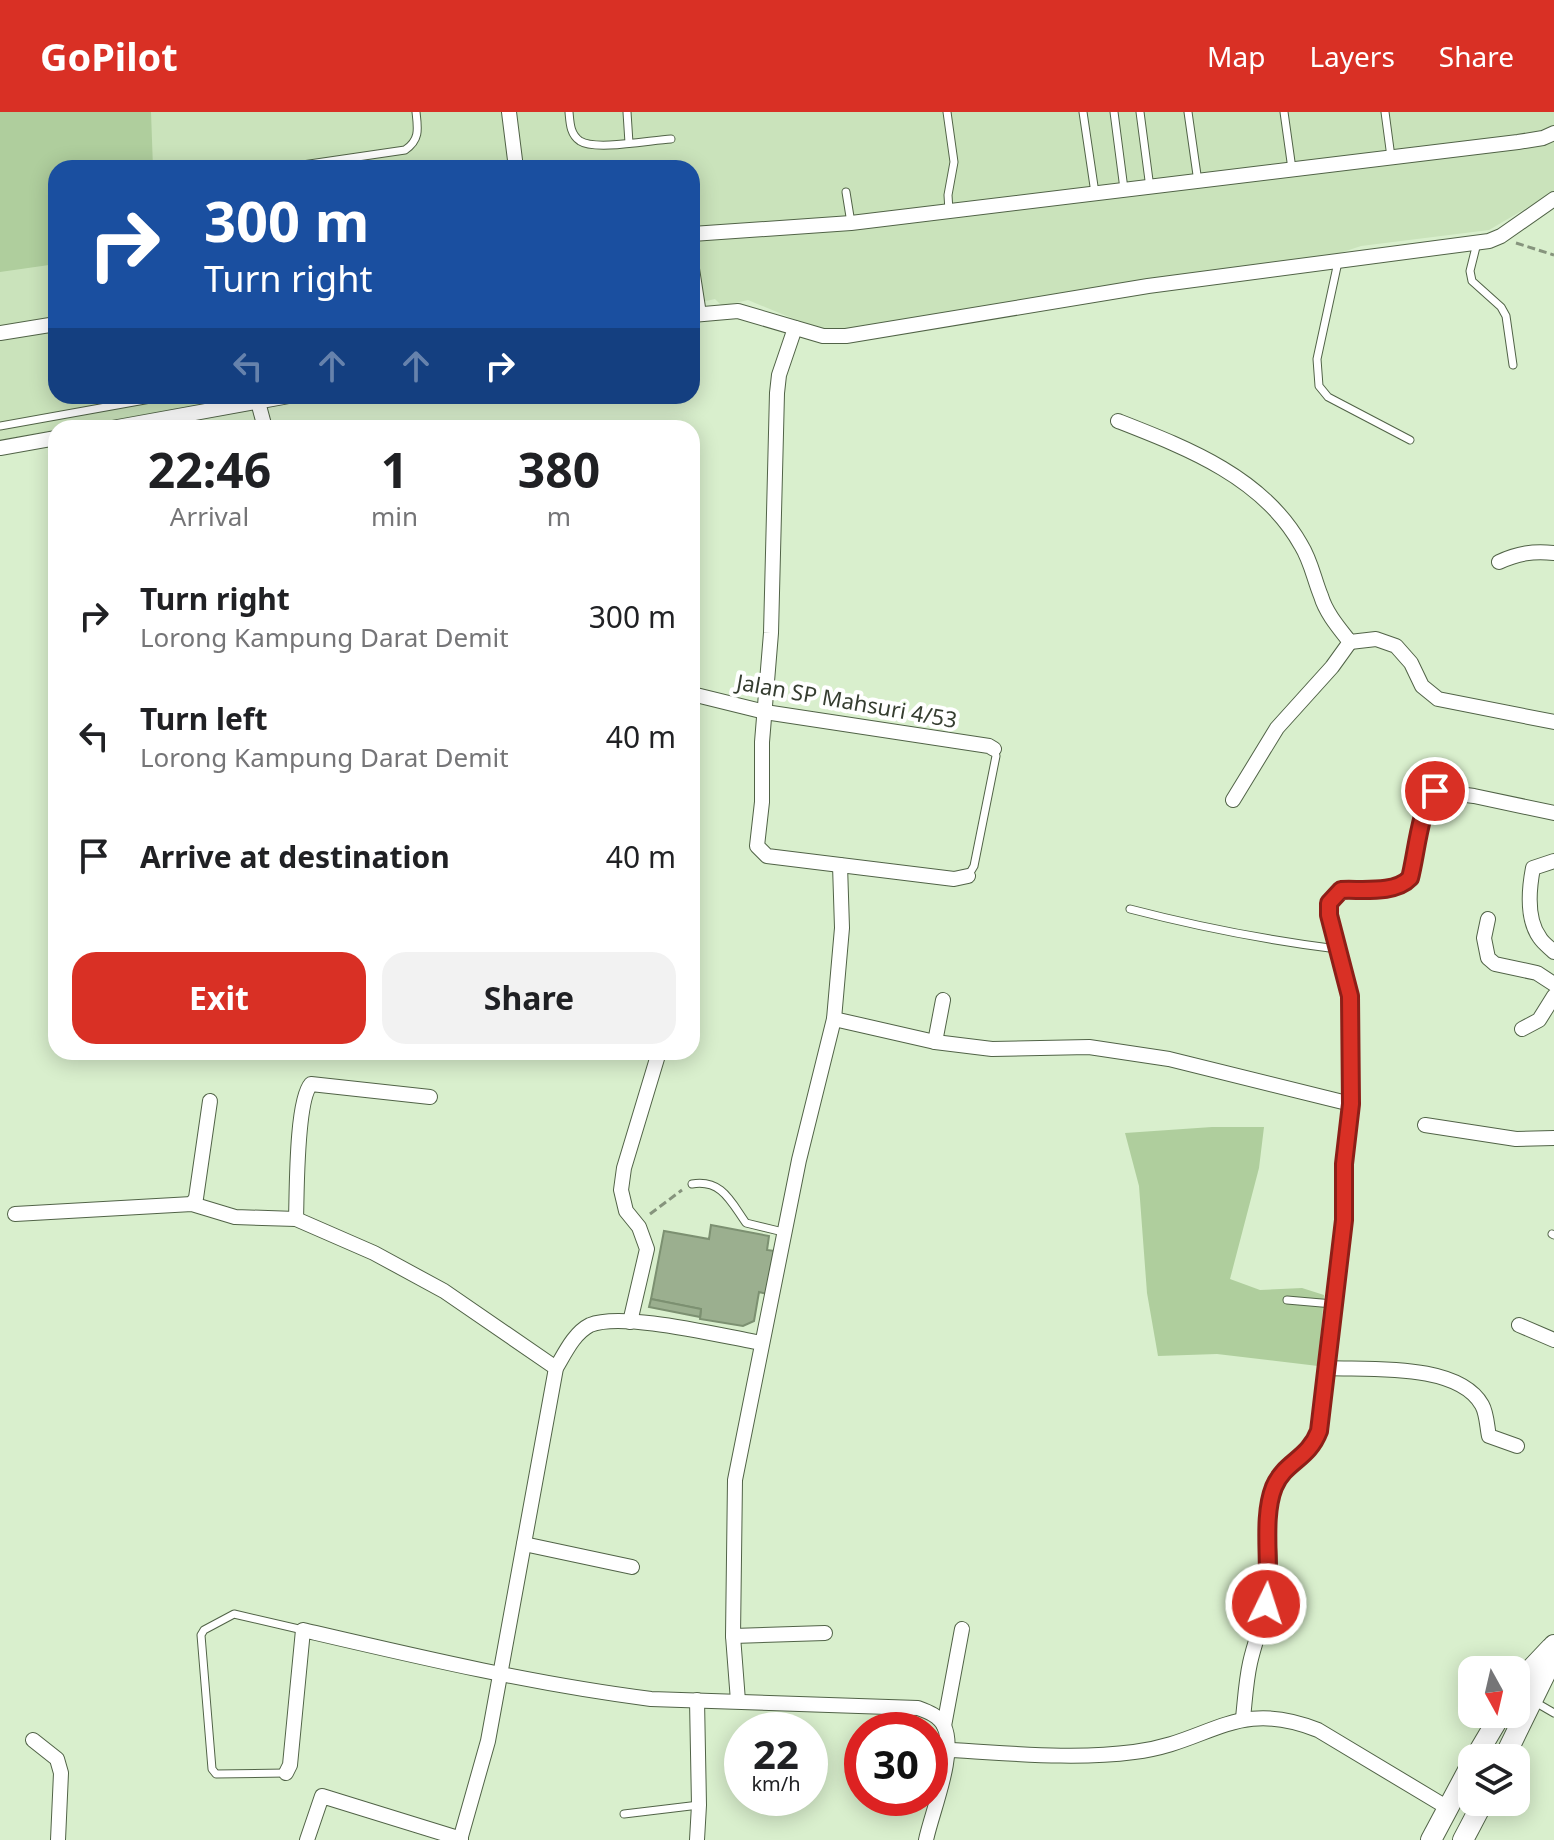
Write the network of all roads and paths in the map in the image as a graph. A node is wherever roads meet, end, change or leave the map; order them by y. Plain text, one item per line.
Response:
1 (416, 112) edge
2 (509, 112) edge
3 (569, 112) edge
4 (627, 112) edge
5 (947, 112) edge
6 (1083, 112) edge
7 (1114, 112) edge
8 (1140, 112) edge
9 (1188, 112) edge
10 (1284, 112) edge
11 (1385, 112) edge
12 (1554, 133) edge
13 (671, 139) dead end
14 (629, 143) junction
15 (1391, 158) junction
16 (337, 160) edge
17 (515, 160) edge
18 (1292, 170) junction
19 (1198, 182) junction
20 (1150, 188) junction
21 (1124, 191) junction
22 (846, 192) dead end
23 (1095, 194) junction
24 (1554, 199) edge
25 (949, 211) junction
26 (851, 223) junction
27 (700, 233) edge
28 (1501, 236) junction
29 (1477, 243) junction
30 (1554, 255) edge
31 (1338, 262) junction
32 (700, 315) edge
33 (48, 325) edge
34 (795, 328) junction
35 (0, 333) edge
36 (1513, 365) dead end
37 (122, 404) edge
38 (247, 404) edge
39 (157, 420) edge
40 (1118, 421) dead end
41 (0, 426) edge
42 (48, 439) edge
43 (1410, 440) dead end
44 (0, 448) edge
45 (1554, 553) edge
46 (1499, 562) dead end
47 (1350, 642) junction
48 (700, 696) edge
49 (765, 712) junction
50 (1554, 722) edge
51 (994, 749) joint
52 (1233, 800) dead end
53 (1554, 813) edge
54 (1554, 861) edge
55 (840, 865) junction
56 (968, 876) joint
57 (1130, 909) dead end
58 (1488, 919) dead end
59 (1339, 949) junction
60 (1554, 952) edge
61 (1554, 984) edge
62 (1554, 996) edge
63 (943, 1000) dead end
64 (834, 1019) junction
65 (1522, 1029) dead end
66 (935, 1042) junction
67 (657, 1060) edge
68 (430, 1097) dead end
69 (210, 1101) dead end
70 (1351, 1104) junction
71 (1425, 1125) dead end
72 (1554, 1138) edge
73 (692, 1184) joint
74 (192, 1204) junction
75 (15, 1214) dead end
76 (296, 1219) junction
77 (639, 1227) junction
78 (786, 1233) junction
79 (1287, 1300) dead end
80 (1334, 1304) junction
81 (630, 1322) junction
82 (1519, 1325) dead end
83 (1554, 1340) edge
84 (762, 1343) junction
85 (556, 1368) junction
86 (1328, 1368) junction
87 (1517, 1446) dead end
88 (524, 1544) junction
89 (632, 1567) dead end
90 (962, 1629) dead end
91 (303, 1630) junction
92 (825, 1633) dead end
93 (733, 1636) junction
94 (1554, 1645) edge
95 (499, 1675) junction
96 (1530, 1689) edge
97 (1530, 1699) edge
98 (697, 1700) junction
99 (738, 1701) junction
100 (930, 1712) edge
101 (947, 1712) edge
102 (1554, 1713) edge
103 (1243, 1718) junction
104 (33, 1740) dead end
105 (948, 1745) edge
106 (949, 1750) junction
107 (286, 1773) joint
108 (1458, 1789) edge
109 (699, 1805) junction
110 (1448, 1808) junction
111 (624, 1814) dead end
112 (1458, 1814) edge
113 (1476, 1816) edge
114 (58, 1840) edge
115 (307, 1840) edge
116 (460, 1840) edge
117 (697, 1840) edge
118 (926, 1840) edge
119 (1431, 1840) edge
120 (1445, 1840) edge
121 (1463, 1840) edge

1 - 16 lane
2 - 17 street
3 - 14 lane
4 - 14 lane
5 - 25 lane
6 - 23 lane
7 - 21 lane
8 - 20 lane
9 - 19 lane
10 - 18 lane
11 - 15 lane
12 - 15 street
13 - 14 lane
15 - 18 street
18 - 19 street
19 - 20 street
20 - 21 street
21 - 23 street
22 - 26 lane
23 - 25 street
24 - 28 street
25 - 26 street
26 - 27 street
28 - 29 street
28 - 30 path
29 - 31 street
29 - 36 lane
31 - 34 street
31 - 43 lane
32 - 34 street
33 - 35 street
34 - 49 street
37 - 41 lane
38 - 39 street
40 - 47 street
42 - 44 street
45 - 46 street
47 - 50 street
47 - 52 street
48 - 49 street, Jalan SP Mahsuri 4/53
49 - 51 street, Jalan SP Mahsuri 4/53
49 - 55 street
51 - 56 lane
53 - 59 street
54 - 60 street
55 - 56 street
55 - 64 street
57 - 59 lane
58 - 61 street
59 - 70 street
62 - 65 street
63 - 66 street
64 - 66 street
64 - 78 street
66 - 70 street
67 - 77 street
68 - 76 street
69 - 74 street
70 - 80 street
71 - 72 street
73 - 77 path
73 - 78 lane
74 - 75 street
74 - 76 street
76 - 85 street
77 - 81 street
78 - 84 street
79 - 80 lane
80 - 86 street
81 - 84 street
81 - 85 street
82 - 83 street
84 - 93 street
85 - 88 street
86 - 87 street
86 - 103 street
88 - 89 street
88 - 95 street
90 - 101 street
91 - 95 street
91 - 107 street
91 - 107 lane
92 - 93 street
93 - 99 street
94 - 96 main road
95 - 98 street
95 - 116 street
97 - 102 lane
98 - 99 street
98 - 109 street
99 - 100 street
103 - 106 street
103 - 110 street
104 - 114 street
105 - 106 street
106 - 118 street
108 - 110 main road
109 - 111 lane
109 - 117 street
110 - 119 main road
112 - 120 main road
113 - 121 main road
115 - 116 street

